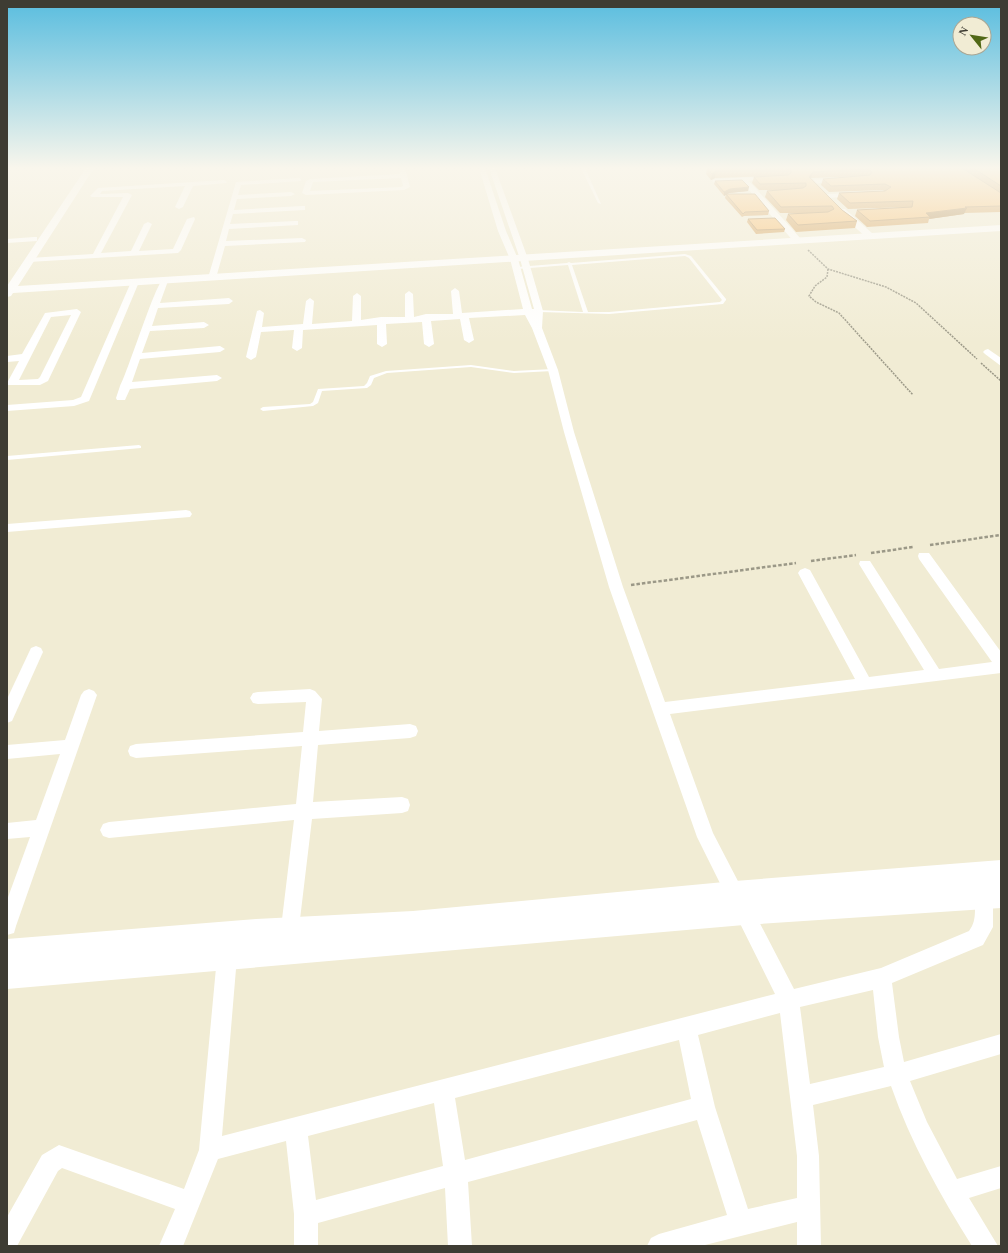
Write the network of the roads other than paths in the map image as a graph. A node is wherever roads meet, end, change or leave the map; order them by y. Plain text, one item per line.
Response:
1 (42, 226) edge
2 (51, 226) edge
3 (111, 226) edge
4 (147, 226) edge
5 (187, 226) edge
6 (235, 226) edge
7 (501, 226) edge
8 (509, 226) edge
9 (786, 226) edge
10 (860, 226) edge
11 (968, 226) edge
12 (226, 227) joint
13 (1001, 228) edge
14 (867, 234) junction
15 (34, 239) junction
16 (797, 239) junction
17 (302, 240) dead end
18 (7, 241) edge
19 (221, 244) junction
20 (134, 253) junction
21 (96, 255) junction
22 (29, 260) junction
23 (519, 260) junction
24 (569, 263) junction
25 (212, 275) junction
26 (164, 281) junction
27 (135, 282) junction
28 (9, 287) edge
29 (455, 291) dead end
30 (409, 294) dead end
31 (357, 296) dead end
32 (229, 301) dead end
33 (310, 301) dead end
34 (154, 306) junction
35 (539, 310) junction
36 (528, 311) junction
37 (260, 313) dead end
38 (586, 313) junction
39 (462, 315) junction
40 (426, 317) junction
41 (410, 318) junction
42 (381, 320) junction
43 (356, 322) junction
44 (204, 324) dead end
45 (303, 326) junction
46 (537, 328) junction
47 (146, 329) junction
48 (257, 330) junction
49 (469, 340) dead end
50 (382, 344) dead end
51 (429, 344) dead end
52 (297, 348) dead end
53 (220, 349) dead end
54 (988, 352) dead end
55 (136, 356) junction
56 (251, 358) dead end
57 (7, 359) edge
58 (23, 361) junction
59 (1001, 363) edge
60 (7, 366) edge
61 (553, 370) junction
62 (217, 378) dead end
63 (125, 386) junction
64 (121, 398) dead end
65 (7, 408) edge
66 (263, 409) dead end
67 (139, 447) dead end
68 (7, 458) edge
69 (186, 514) dead end
70 (7, 528) edge
71 (924, 556) dead end
72 (865, 564) dead end
73 (805, 573) dead end
74 (36, 652) dead end
75 (1001, 663) edge
76 (1001, 667) edge
77 (935, 675) junction
78 (865, 684) junction
79 (89, 696) dead end
80 (258, 698) dead end
81 (659, 709) junction
82 (7, 716) edge
83 (410, 731) dead end
84 (310, 739) junction
85 (72, 746) junction
86 (136, 751) dead end
87 (7, 752) edge
88 (402, 805) dead end
89 (304, 811) junction
90 (42, 828) junction
91 (109, 830) dead end
92 (7, 831) edge
93 (1001, 872) edge
94 (992, 897) edge
95 (740, 903) junction
96 (7, 926) edge
97 (288, 941) junction
98 (7, 951) edge
99 (227, 957) junction
100 (7, 976) edge
101 (881, 978) junction
102 (789, 1000) junction
103 (686, 1027) junction
104 (1001, 1044) edge
105 (898, 1074) junction
106 (443, 1090) junction
107 (801, 1097) junction
108 (704, 1107) junction
109 (296, 1129) junction
110 (210, 1150) junction
111 (456, 1175) junction
112 (1001, 1177) edge
113 (951, 1192) junction
114 (190, 1203) junction
115 (809, 1207) junction
116 (306, 1214) junction
117 (742, 1222) junction
118 (7, 1238) edge
119 (171, 1246) edge
120 (306, 1246) edge
121 (460, 1246) edge
122 (659, 1246) edge
123 (809, 1246) edge
124 (986, 1246) edge

1 - 15 street
2 - 22 street
3 - 21 street
4 - 20 street
5 - 20 street
6 - 12 street
7 - 23 street
8 - 23 street
9 - 16 street
10 - 14 street
11 - 14 street
12 - 19 street
13 - 14 street
14 - 16 street
15 - 18 street
15 - 28 street
16 - 23 street
17 - 19 street
19 - 25 street
20 - 21 street
21 - 22 street
22 - 28 street
23 - 24 lane
23 - 25 street
23 - 35 street
23 - 36 street
24 - 38 lane
24 - 38 lane
25 - 26 street
25 - 28 street
26 - 27 street
26 - 34 street
27 - 28 street
27 - 65 street
29 - 39 street
30 - 41 street
31 - 43 street
32 - 34 street
33 - 45 street
34 - 47 street
35 - 36 street
35 - 38 lane
35 - 46 street
36 - 39 street
36 - 46 street
37 - 48 street
39 - 40 street
39 - 49 street
40 - 41 street
40 - 51 street
41 - 42 street
42 - 43 street
42 - 50 street
43 - 45 street
44 - 47 street
45 - 48 street
45 - 52 street
46 - 61 street
47 - 55 street
48 - 56 street
53 - 55 street
54 - 59 street
55 - 63 street
57 - 58 street
58 - 58 street
58 - 60 street
61 - 66 lane
61 - 81 street
62 - 63 street
63 - 64 street
67 - 68 lane
69 - 70 street
71 - 75 street
72 - 77 street
73 - 78 street
74 - 82 street
76 - 77 street
77 - 78 street
78 - 81 street
79 - 85 street
80 - 84 street
81 - 95 street
83 - 84 street
84 - 86 street
84 - 89 street
85 - 87 street
85 - 90 street
88 - 89 street
89 - 91 street
89 - 97 street
90 - 92 street
90 - 96 street
93 - 95 street
94 - 95 street
94 - 101 street
95 - 97 street
95 - 102 street
97 - 98 street
97 - 99 street
99 - 100 street
99 - 110 street
101 - 102 street
101 - 105 street
102 - 103 street
102 - 107 street
103 - 106 street
103 - 108 street
104 - 105 street
105 - 107 street
105 - 113 street
106 - 109 street
106 - 111 street
107 - 115 street
108 - 111 street
108 - 117 street
109 - 110 street
109 - 116 street
110 - 114 street
111 - 116 street
111 - 121 street
112 - 113 street
113 - 124 street
114 - 118 street
114 - 119 street
115 - 117 street
115 - 123 street
116 - 120 street
117 - 122 street

